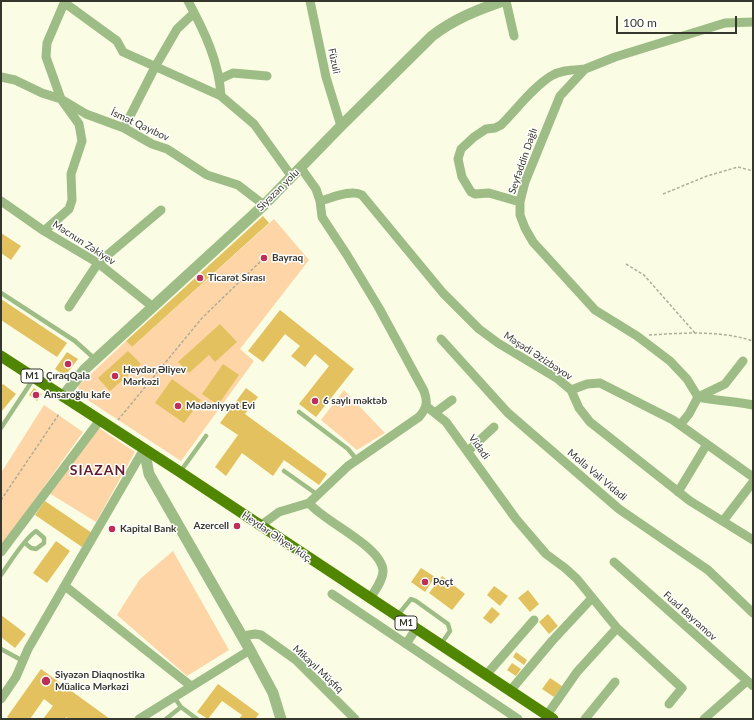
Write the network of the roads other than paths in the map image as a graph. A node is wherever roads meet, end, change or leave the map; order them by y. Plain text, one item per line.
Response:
1 (188, 1) edge
2 (310, 1) edge
3 (505, 1) edge
4 (65, 2) edge
5 (194, 14) junction
6 (753, 22) edge
7 (514, 36) dead end
8 (154, 67) junction
9 (585, 69) junction
10 (267, 76) dead end
11 (1, 77) edge
12 (220, 79) junction
13 (221, 96) junction
14 (61, 99) junction
15 (341, 126) junction
16 (124, 128) junction
17 (301, 168) junction
18 (292, 177) junction
19 (320, 201) junction
20 (1, 202) edge
21 (520, 202) junction
22 (264, 205) junction
23 (161, 210) dead end
24 (44, 231) junction
25 (98, 263) junction
26 (1, 292) edge
27 (69, 307) dead end
28 (153, 307) junction
29 (441, 339) dead end
30 (1, 356) edge
31 (95, 359) junction
32 (743, 361) dead end
33 (34, 378) junction
34 (571, 390) junction
35 (63, 396) junction
36 (698, 397) junction
37 (452, 400) dead end
38 (753, 405) edge
39 (426, 406) junction
40 (300, 412) dead end
41 (436, 412) junction
42 (100, 420) junction
43 (680, 425) junction
44 (494, 427) dead end
45 (1, 428) edge
46 (206, 436) dead end
47 (707, 444) junction
48 (144, 448) junction
49 (468, 451) junction
50 (357, 460) junction
51 (284, 471) dead end
52 (180, 472) junction
53 (753, 477) edge
54 (753, 482) edge
55 (678, 492) junction
56 (318, 495) junction
57 (310, 503) junction
58 (723, 521) junction
59 (260, 526) junction
60 (752, 536) edge
61 (25, 543) dead end
62 (1, 552) edge
63 (614, 562) dead end
64 (1, 575) edge
65 (65, 586) junction
66 (332, 594) dead end
67 (592, 598) junction
68 (370, 599) junction
69 (753, 613) edge
70 (397, 617) junction
71 (534, 620) dead end
72 (618, 628) junction
73 (416, 630) junction
74 (242, 636) junction
75 (406, 644) junction
76 (440, 645) junction
77 (1, 649) edge
78 (250, 650) junction
79 (23, 661) junction
80 (486, 675) junction
81 (615, 682) dead end
82 (750, 683) edge
83 (191, 686) junction
84 (510, 691) junction
85 (174, 697) junction
86 (1, 699) edge
87 (669, 704) dead end
88 (180, 707) junction
89 (550, 717) edge
90 (139, 719) edge
91 (166, 719) edge
92 (197, 719) edge
93 (281, 719) edge
94 (355, 719) edge
95 (518, 719) edge
96 (585, 719) edge
97 (704, 719) edge

1 - 5 street
2 - 15 street, Füzuli
3 - 7 street
3 - 15 street, Siyəzən yolu
4 - 8 street
4 - 14 street
5 - 8 street
5 - 12 street
6 - 9 street, Seyfəddin Dağlı
8 - 13 street
8 - 16 street
9 - 21 street, Seyfəddin Dağlı
9 - 21 street
10 - 12 street
11 - 14 street, İsmət Qayıbov
12 - 13 street
13 - 18 street
14 - 16 street, İsmət Qayıbov
14 - 24 street
15 - 17 street, Siyəzən yolu
16 - 22 street, İsmət Qayıbov
17 - 18 street, Siyəzən yolu
17 - 19 street
18 - 22 street, Siyəzən yolu
19 - 34 street, Məşədi Əzizbəyov
19 - 39 street
20 - 24 street, Məcnun Zəkiyev
21 - 36 street, Seyfəddin Dağlı
22 - 28 street, Siyəzən yolu
23 - 25 street
24 - 25 street, Məcnun Zəkiyev
25 - 27 street
25 - 28 street, Məcnun Zəkiyev
26 - 31 lane
28 - 31 street, Siyəzən yolu
29 - 69 street, Molla Vəli Vidadi
30 - 33 main road, Heydər Əliyev küç. / M1
31 - 35 street, Siyəzən yolu
32 - 36 street
33 - 35 main road, Heydər Əliyev küç. / M1
33 - 45 lane
34 - 43 street
34 - 55 street, Məşədi Əzizbəyov
35 - 42 main road, Heydər Əliyev küç. / M1
36 - 38 street
36 - 43 street
37 - 41 street
39 - 41 street, Vidadi
39 - 50 street
40 - 50 lane
41 - 49 street, Vidadi
42 - 48 main road, Heydər Əliyev küç. / M1
42 - 62 street
43 - 47 street
44 - 49 street
46 - 52 lane
47 - 53 street
47 - 55 street
48 - 52 main road, Heydər Əliyev küç. / M1
48 - 65 street
48 - 74 street
49 - 67 street, Vidadi
50 - 56 street
51 - 56 lane
52 - 59 main road, Heydər Əliyev küç. / M1
54 - 58 street
55 - 58 street, Məşədi Əzizbəyov
56 - 57 street
57 - 59 street
57 - 68 street
58 - 60 street, Məşədi Əzizbəyov
59 - 68 main road, Heydər Əliyev küç. / M1
61 - 64 lane
63 - 82 street, Fuad Bayramov
65 - 79 street
65 - 83 street
66 - 75 street
67 - 72 street, Vidadi
67 - 84 street
68 - 70 main road, Heydər Əliyev küç. / M1
70 - 73 main road, Heydər Əliyev küç. / M1
70 - 76 lane
71 - 80 street
72 - 87 street, Vidadi
72 - 89 street
73 - 75 street
73 - 76 main road, Heydər Əliyev küç. / M1
74 - 78 street
74 - 94 street, Mikayıl Müşfiq
75 - 95 street
76 - 80 main road, Heydər Əliyev küç. / M1
77 - 79 lane
78 - 83 street
78 - 93 street
79 - 86 street
80 - 84 main road, Heydər Əliyev küç. / M1
81 - 96 street
82 - 97 street
83 - 85 street
84 - 89 main road, Heydər Əliyev küç. / M1
85 - 88 lane
85 - 90 street
88 - 91 lane
88 - 92 lane

